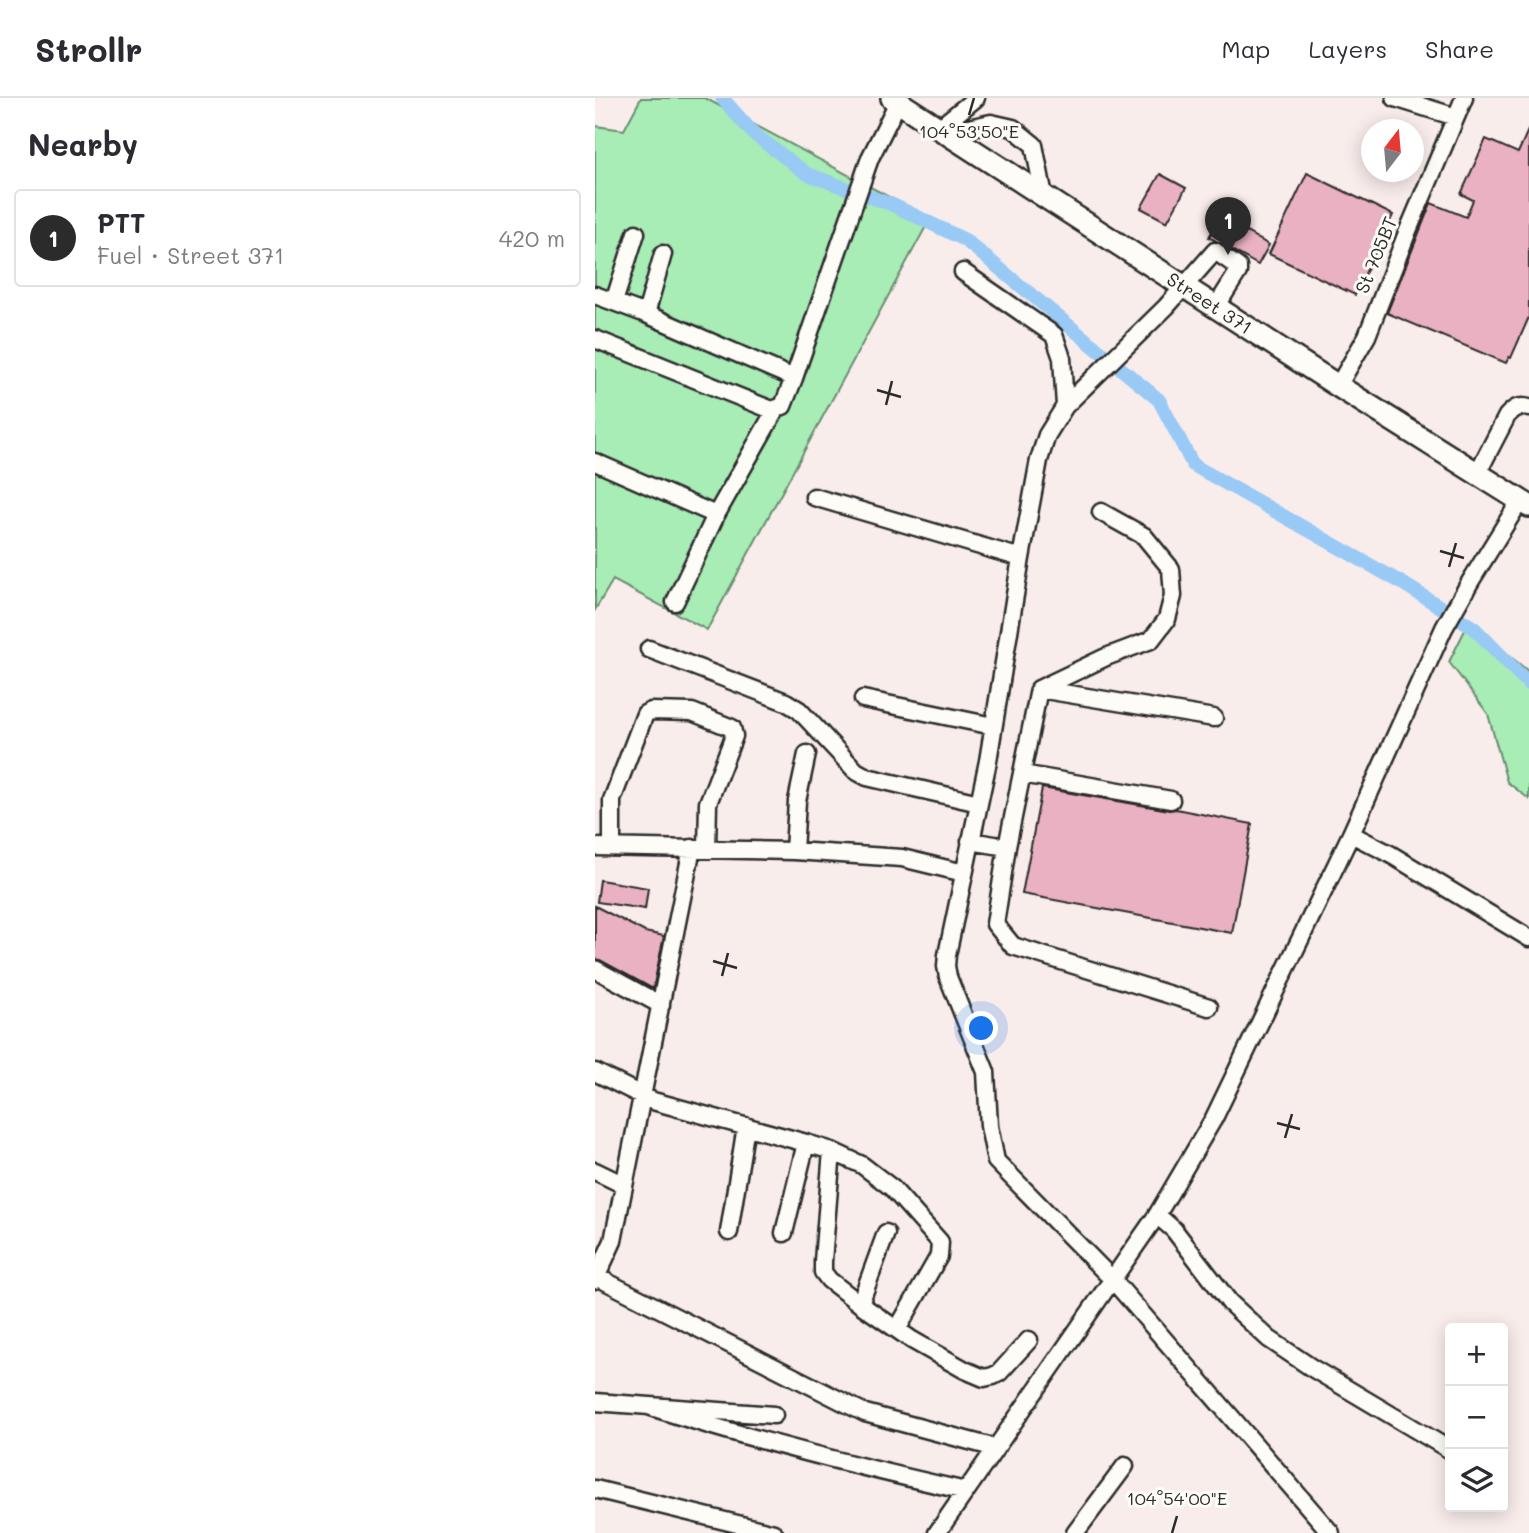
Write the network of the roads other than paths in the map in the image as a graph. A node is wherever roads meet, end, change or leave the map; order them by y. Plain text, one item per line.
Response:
1 (976, 98) edge
2 (1395, 98) edge
3 (1464, 98) edge
4 (895, 100) edge
5 (1456, 117) junction
6 (943, 130) junction
7 (1044, 196) junction
8 (636, 233) dead end
9 (663, 254) dead end
10 (963, 272) dead end
11 (1185, 286) junction
12 (595, 295) edge
13 (614, 302) junction
14 (1216, 307) junction
15 (646, 314) junction
16 (595, 339) edge
17 (794, 378) junction
18 (1338, 386) junction
19 (1065, 406) junction
20 (1529, 408) edge
21 (776, 409) junction
22 (595, 463) edge
23 (1477, 474) junction
24 (814, 496) dead end
25 (1525, 504) edge
26 (1101, 512) dead end
27 (716, 514) junction
28 (1021, 558) junction
29 (675, 602) dead end
30 (649, 649) dead end
31 (1039, 689) junction
32 (863, 699) dead end
33 (1214, 718) dead end
34 (993, 726) junction
35 (807, 754) dead end
36 (1022, 774) junction
37 (1171, 800) dead end
38 (979, 803) junction
39 (1351, 834) junction
40 (970, 841) junction
41 (1007, 846) junction
42 (595, 847) edge
43 (612, 847) junction
44 (700, 848) junction
45 (794, 851) junction
46 (964, 873) junction
47 (1529, 938) edge
48 (595, 969) edge
49 (661, 1005) junction
50 (1209, 1007) dead end
51 (595, 1072) edge
52 (642, 1096) junction
53 (746, 1126) junction
54 (806, 1143) junction
55 (832, 1152) junction
56 (595, 1171) edge
57 (624, 1185) junction
58 (1157, 1215) junction
59 (729, 1231) dead end
60 (784, 1233) dead end
61 (886, 1233) dead end
62 (595, 1278) edge
63 (1112, 1279) junction
64 (860, 1304) junction
65 (898, 1328) junction
66 (1030, 1340) dead end
67 (595, 1402) edge
68 (648, 1406) junction
69 (774, 1415) dead end
70 (996, 1448) junction
71 (1448, 1449) edge
72 (1125, 1466) dead end
73 (595, 1489) edge
74 (966, 1491) junction
75 (773, 1533) edge
76 (937, 1533) edge
77 (1075, 1533) edge
78 (1330, 1533) edge

1 - 6 street
2 - 5 street
3 - 5 street, St 705BT
4 - 6 main road, Street 371
4 - 17 street
5 - 18 street, St 705BT
6 - 7 main road, Street 371
6 - 7 street
7 - 11 main road, Street 371
8 - 13 street
9 - 15 street
10 - 19 street
11 - 14 main road, Street 371
11 - 14 street
11 - 19 street
12 - 13 street
13 - 15 street
14 - 18 main road, Street 371
15 - 17 street
16 - 21 street
17 - 21 street
18 - 23 main road, Street 371
19 - 28 street
20 - 23 street
21 - 27 street
22 - 27 street
23 - 25 main road, Street 371
24 - 28 street
25 - 39 street
26 - 31 street
27 - 29 street
28 - 34 street
30 - 38 street
31 - 33 street
31 - 36 street
32 - 34 street
34 - 38 street
35 - 45 street
36 - 37 street
36 - 41 street
38 - 40 street
39 - 47 street
39 - 58 street
40 - 41 street
40 - 46 street
41 - 50 street
42 - 43 street
43 - 44 street
43 - 44 street
44 - 45 street
44 - 49 street
45 - 46 street
46 - 63 street
48 - 49 street
49 - 52 street
51 - 52 street
52 - 53 street
52 - 57 street
53 - 54 street
53 - 59 street
54 - 55 street
54 - 60 street
55 - 64 street
55 - 65 street
56 - 57 street
57 - 62 street
58 - 63 street
58 - 71 street
61 - 64 street
62 - 70 street
63 - 70 street
63 - 78 street
64 - 65 street
65 - 66 street
67 - 68 street
68 - 69 street
68 - 74 street
70 - 74 street
72 - 77 street
73 - 75 street
74 - 76 street

